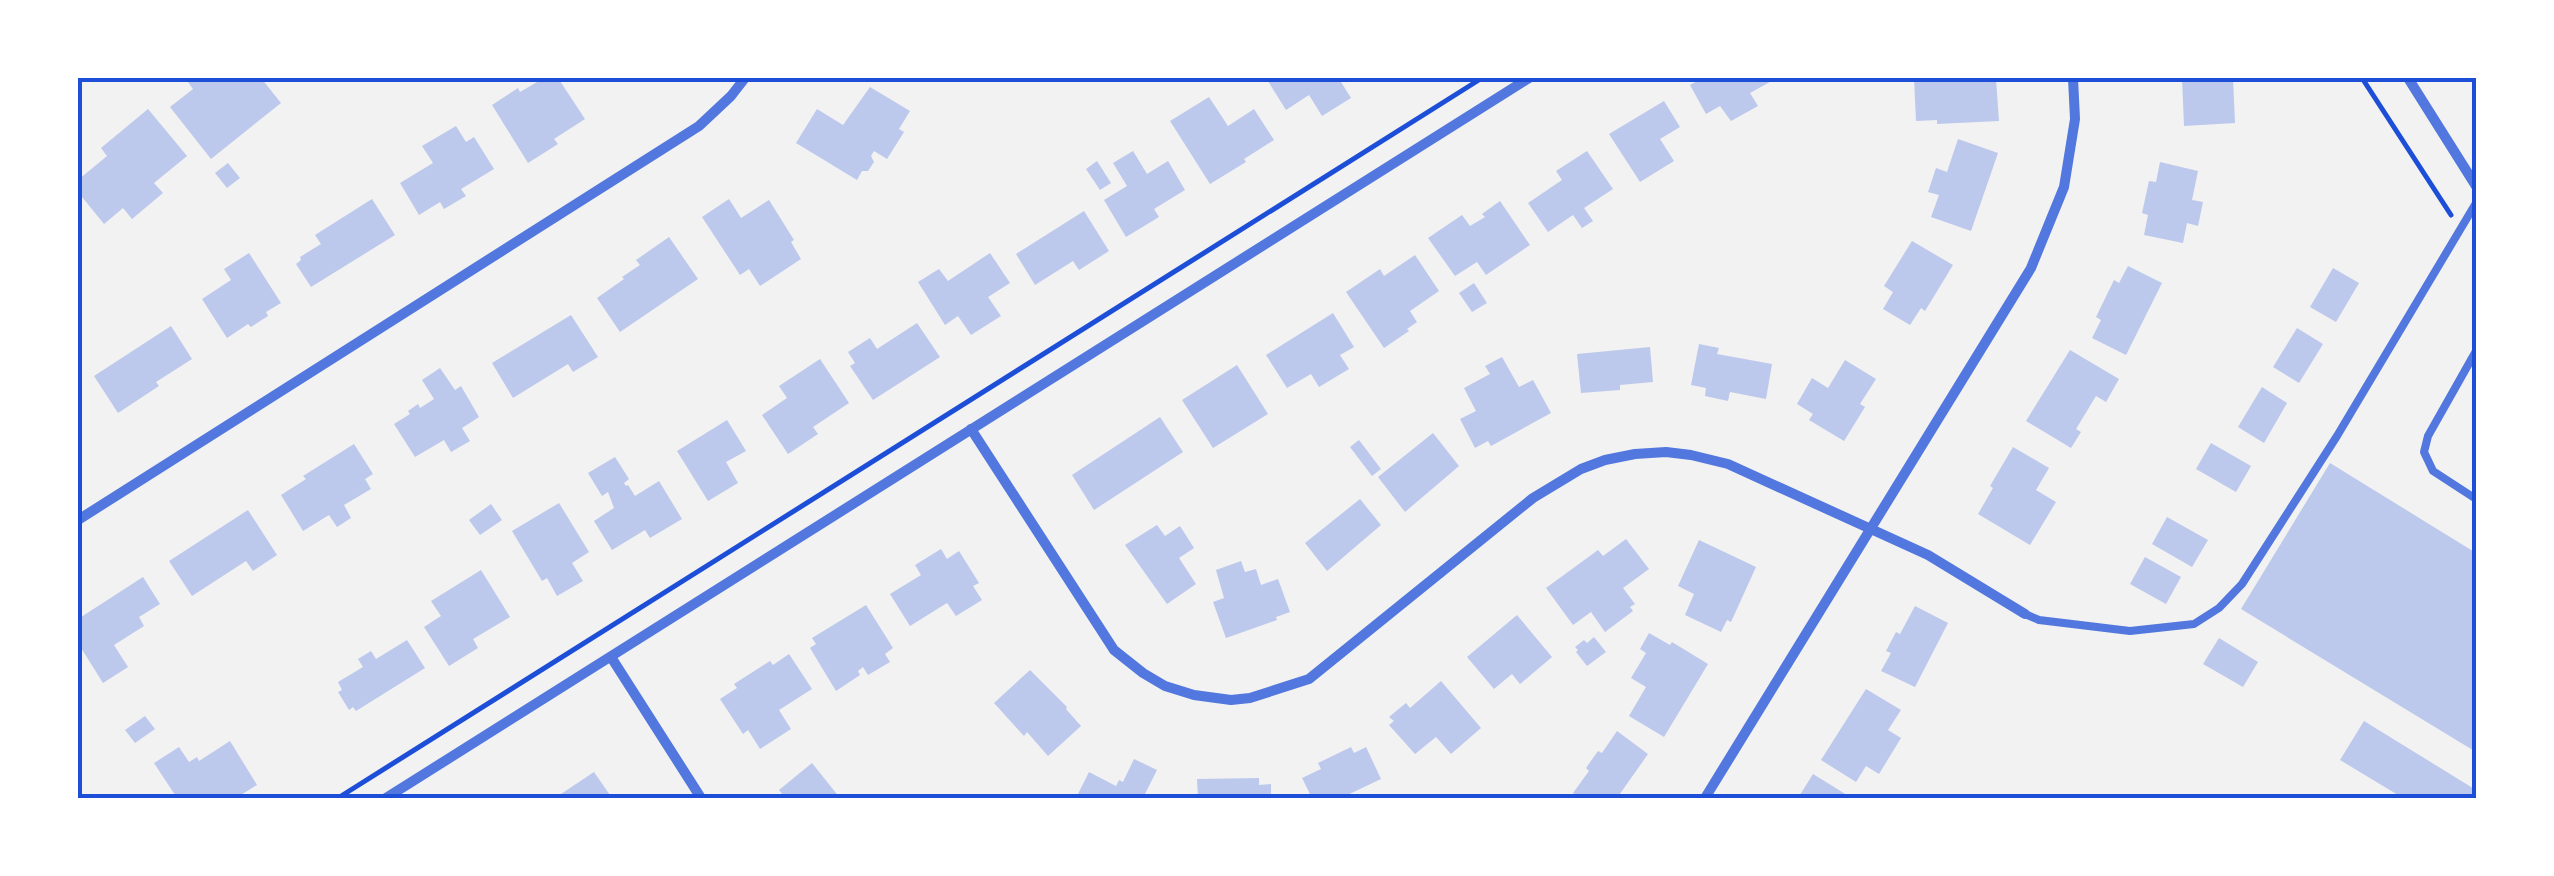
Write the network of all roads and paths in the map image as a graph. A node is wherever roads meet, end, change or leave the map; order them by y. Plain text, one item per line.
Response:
1 (745, 78) edge
2 (1482, 78) edge
3 (1529, 78) edge
4 (2073, 78) edge
5 (2362, 78) edge
6 (2408, 78) edge
7 (2476, 186) edge
8 (2476, 203) edge
9 (2460, 229) junction
10 (2476, 351) edge
11 (970, 429) junction
12 (2476, 498) edge
13 (78, 520) edge
14 (1871, 530) junction
15 (2026, 614) joint
16 (611, 657) junction
17 (338, 798) edge
18 (386, 798) edge
19 (700, 798) edge
20 (1706, 798) edge

1 - 13 street
2 - 17 path
3 - 11 street
4 - 14 street
5 - 9 path
6 - 7 street
8 - 9 lane
9 - 15 lane
10 - 12 lane
11 - 14 street
11 - 16 street
14 - 15 street
14 - 20 street
16 - 18 street
16 - 19 street

